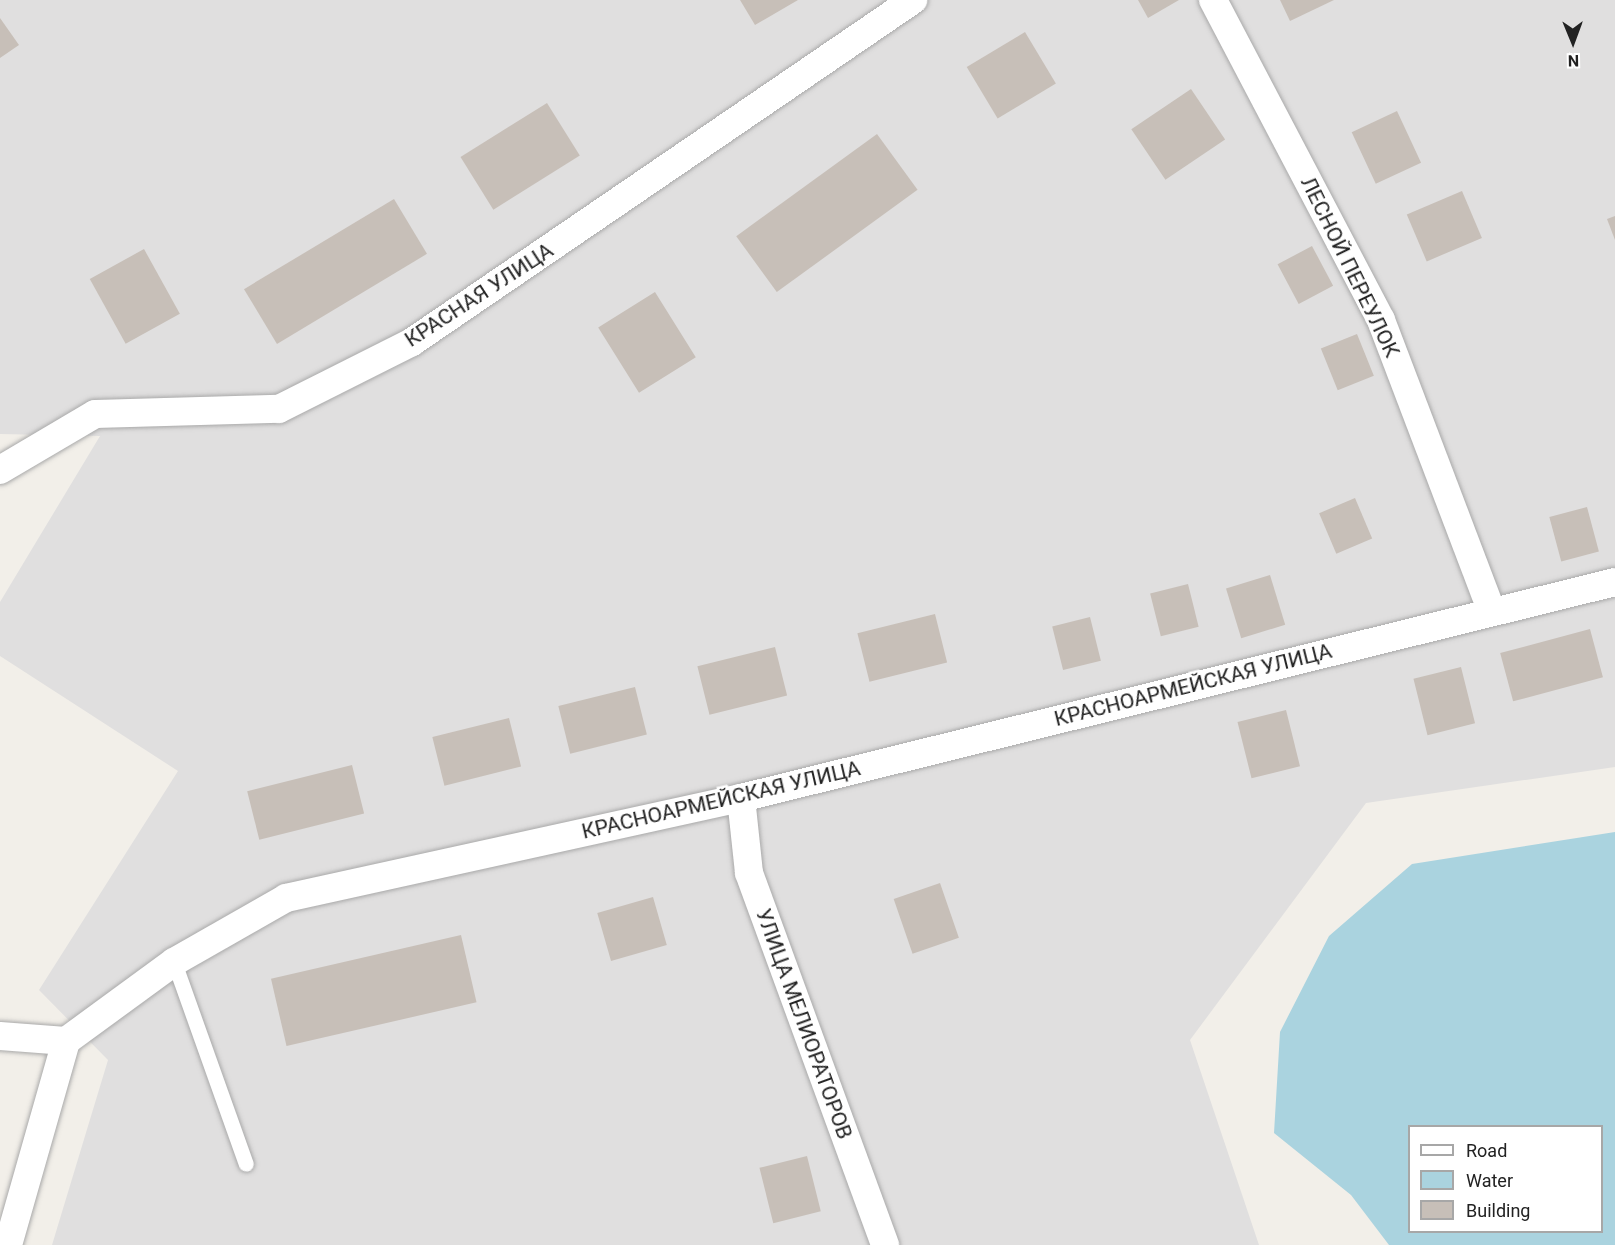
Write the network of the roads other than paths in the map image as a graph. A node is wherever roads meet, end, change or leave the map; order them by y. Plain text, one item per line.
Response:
1 (913, 0) edge
2 (1213, 0) edge
3 (0, 470) edge
4 (1615, 582) edge
5 (1491, 610) junction
6 (741, 798) junction
7 (174, 962) junction
8 (0, 1036) edge
9 (66, 1041) junction
10 (246, 1164) dead end
11 (8, 1245) edge
12 (885, 1245) edge

1 - 3 street, КРАСНАЯ УЛИЦА
2 - 5 street, ЛЕСНОЙ ПЕРЕУЛОК
4 - 5 street, КРАСНОАРМЕЙСКАЯ УЛИЦА
5 - 6 street, КРАСНОАРМЕЙСКАЯ УЛИЦА
6 - 7 street, КРАСНОАРМЕЙСКАЯ УЛИЦА
6 - 12 street, УЛИЦА МЕЛИОРАТОРОВ
7 - 9 street, КРАСНОАРМЕЙСКАЯ УЛИЦА
7 - 10 lane
8 - 9 street
9 - 11 street

